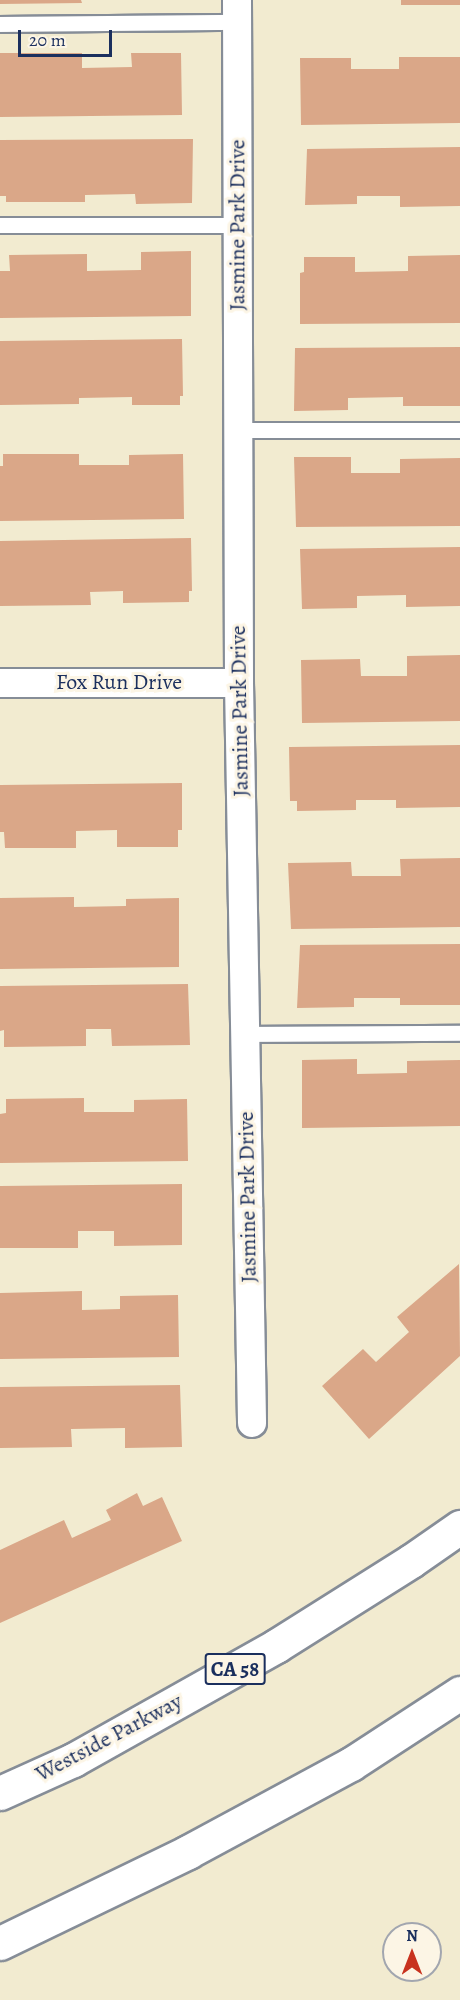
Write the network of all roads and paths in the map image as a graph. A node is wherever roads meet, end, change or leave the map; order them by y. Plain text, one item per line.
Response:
1 (238, 11) edge
2 (0, 24) edge
3 (0, 225) edge
4 (238, 225) junction
5 (238, 430) junction
6 (460, 430) edge
7 (0, 683) edge
8 (239, 684) junction
9 (460, 1033) edge
10 (245, 1034) junction
11 (252, 1423) dead end
12 (460, 1527) edge
13 (460, 1693) edge
14 (0, 1793) edge
15 (0, 1943) edge

1 - 2 lane
1 - 4 street, Jasmine Park Drive
3 - 4 lane
4 - 5 street, Jasmine Park Drive
5 - 6 lane
5 - 8 street, Jasmine Park Drive
7 - 8 street, Fox Run Drive
8 - 10 street, Jasmine Park Drive
9 - 10 lane
10 - 11 street, Jasmine Park Drive
12 - 14 highway, Westside Parkway / CA 58
13 - 15 highway

